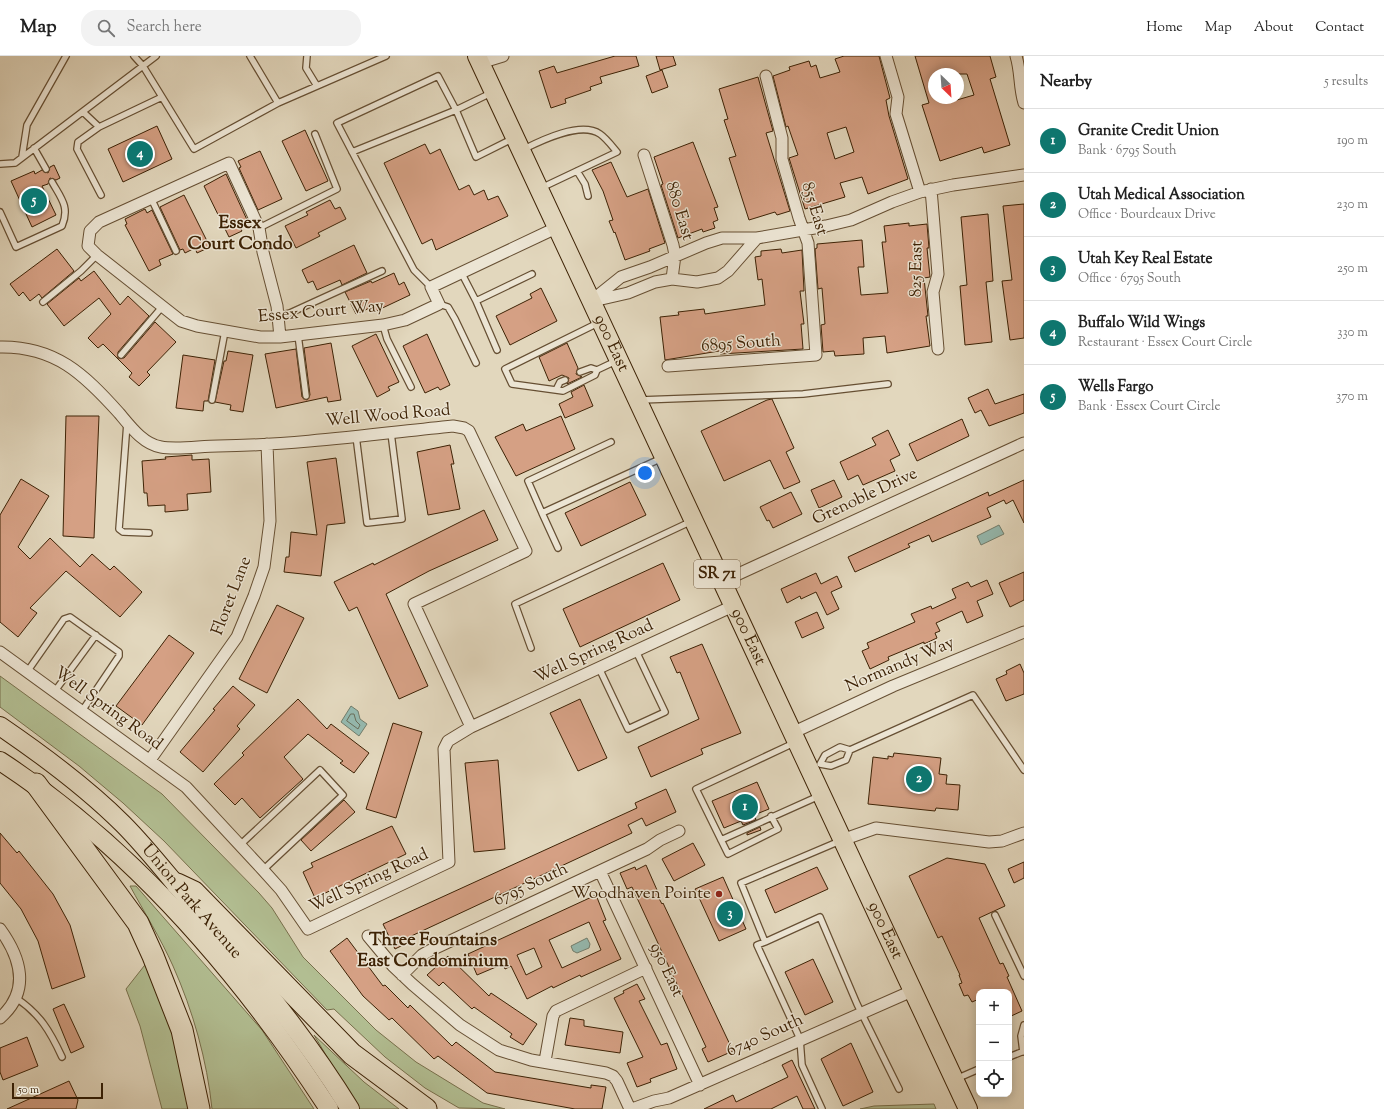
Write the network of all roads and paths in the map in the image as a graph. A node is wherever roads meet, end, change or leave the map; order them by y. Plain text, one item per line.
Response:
1 (66, 56) edge
2 (134, 56) edge
3 (156, 56) edge
4 (250, 56) edge
5 (307, 56) edge
6 (386, 56) edge
7 (503, 56) edge
8 (886, 56) edge
9 (1016, 56) edge
10 (478, 60) edge
11 (143, 66) junction
12 (766, 76) dead end
13 (317, 86) junction
14 (493, 92) junction
15 (162, 97) junction
16 (278, 103) junction
17 (1024, 103) edge
18 (456, 110) junction
19 (83, 112) junction
20 (99, 127) junction
21 (315, 134) dead end
22 (517, 144) junction
23 (34, 148) junction
24 (352, 152) junction
25 (644, 155) dead end
26 (22, 157) junction
27 (0, 164) edge
28 (46, 169) dead end
29 (577, 171) junction
30 (1024, 175) edge
31 (52, 182) dead end
32 (538, 189) junction
33 (931, 189) junction
34 (920, 192) junction
35 (101, 195) dead end
36 (588, 196) dead end
37 (151, 198) junction
38 (0, 212) edge
39 (259, 228) junction
40 (556, 228) junction
41 (804, 231) junction
42 (757, 238) junction
43 (176, 250) dead end
44 (97, 255) junction
45 (675, 255) junction
46 (382, 271) dead end
47 (461, 272) junction
48 (532, 274) dead end
49 (672, 279) junction
50 (431, 287) junction
51 (476, 301) junction
52 (590, 301) junction
53 (43, 302) dead end
54 (439, 304) junction
55 (162, 308) junction
56 (278, 316) junction
57 (600, 322) junction
58 (383, 325) junction
59 (224, 331) junction
60 (298, 335) junction
61 (280, 337) junction
62 (0, 346) edge
63 (938, 349) dead end
64 (497, 350) dead end
65 (120, 355) dead end
66 (816, 355) joint
67 (617, 360) junction
68 (476, 363) dead end
69 (668, 366) dead end
70 (597, 370) junction
71 (580, 372) dead end
72 (565, 380) dead end
73 (888, 384) dead end
74 (411, 387) dead end
75 (556, 390) junction
76 (306, 396) dead end
77 (212, 400) dead end
78 (636, 400) junction
79 (127, 422) junction
80 (391, 433) junction
81 (356, 436) junction
82 (611, 442) dead end
83 (267, 444) junction
84 (1024, 444) edge
85 (663, 457) junction
86 (542, 513) junction
87 (692, 521) junction
88 (149, 533) dead end
89 (558, 548) dead end
90 (721, 582) junction
91 (733, 606) junction
92 (1024, 632) edge
93 (96, 635) junction
94 (531, 648) dead end
95 (636, 651) junction
96 (0, 652) edge
97 (599, 668) junction
98 (27, 672) junction
99 (55, 691) junction
100 (82, 711) junction
101 (0, 726) edge
102 (471, 727) junction
103 (794, 737) junction
104 (850, 750) junction
105 (150, 760) junction
106 (0, 761) edge
107 (815, 768) junction
108 (1024, 770) edge
109 (36, 784) junction
110 (821, 796) junction
111 (771, 816) junction
112 (679, 831) dead end
113 (1024, 833) edge
114 (721, 840) junction
115 (842, 840) junction
116 (240, 845) junction
117 (263, 870) junction
118 (600, 871) junction
119 (177, 884) junction
120 (995, 916) dead end
121 (0, 929) edge
122 (368, 936) dead end
123 (765, 942) junction
124 (646, 968) junction
125 (402, 975) junction
126 (1024, 976) edge
127 (912, 991) junction
128 (16, 998) junction
129 (861, 1013) junction
130 (0, 1018) edge
131 (1024, 1025) edge
132 (800, 1039) junction
133 (1023, 1051) edge
134 (1012, 1056) edge
135 (62, 1057) dead end
136 (545, 1062) junction
137 (976, 1071) edge
138 (700, 1085) junction
139 (957, 1086) junction
140 (899, 1089) dead end
141 (199, 1109) edge
142 (329, 1109) edge
143 (350, 1109) edge
144 (426, 1109) edge
145 (631, 1109) edge
146 (822, 1109) edge
147 (968, 1109) edge

1 - 26 lane
2 - 11 lane
3 - 11 lane
4 - 16 lane
5 - 13 lane
6 - 13 lane
7 - 10 street
8 - 34 street
9 - 17 street
10 - 14 main road, 900 East / SR 71
11 - 15 lane
11 - 19 lane
12 - 41 street, 855 East
13 - 16 lane
14 - 18 lane
14 - 22 main road, 900 East / SR 71
15 - 16 lane
15 - 20 lane
18 - 22 lane
18 - 24 lane
18 - 24 lane
19 - 20 lane
19 - 23 lane
20 - 35 lane
21 - 39 lane
22 - 29 lane
22 - 32 main road, 900 East / SR 71
23 - 26 lane
23 - 28 lane
24 - 50 lane
25 - 45 street, 880 East
26 - 27 lane
29 - 32 lane
29 - 36 lane
30 - 33 street
31 - 38 lane
32 - 40 main road, 900 East / SR 71
33 - 34 street
33 - 63 street, 825 East
34 - 41 street
37 - 39 street
37 - 43 lane
37 - 44 street, Essex Court Way
39 - 56 street
40 - 47 street
40 - 52 main road, 900 East / SR 71
41 - 42 street
41 - 66 street, 855 East
42 - 45 street
42 - 49 street
44 - 53 lane
44 - 55 street, Essex Court Way
45 - 49 street, 880 East
45 - 52 street
46 - 56 lane
47 - 50 street
47 - 51 lane
48 - 51 lane
49 - 52 street
50 - 54 street
51 - 64 lane
52 - 57 main road, 900 East / SR 71
54 - 58 street, Essex Court Way
54 - 68 lane
55 - 59 street, Essex Court Way
55 - 65 lane
56 - 61 street
57 - 67 main road, 900 East / SR 71
57 - 75 lane
58 - 60 street, Essex Court Way
58 - 74 lane
59 - 61 street, Essex Court Way
59 - 77 lane
60 - 61 street, Essex Court Way
60 - 76 lane
62 - 79 street, Well Wood Road
66 - 69 street, 6895 South
67 - 70 lane
67 - 78 main road, 900 East / SR 71
70 - 71 lane
70 - 75 lane
72 - 75 lane
73 - 78 lane
78 - 85 main road, 900 East / SR 71
79 - 83 street, Well Wood Road
79 - 88 lane
80 - 81 street, Well Wood Road
80 - 81 lane
80 - 102 street, Well Wood Road
81 - 83 street, Well Wood Road
82 - 86 lane
83 - 105 street, Floret Lane
84 - 90 street, Grenoble Drive
85 - 86 lane
85 - 87 main road, 900 East / SR 71
86 - 89 lane
87 - 90 main road, 900 East / SR 71
87 - 94 lane
90 - 91 main road, 900 East / SR 71
91 - 95 street, Well Spring Road
91 - 103 main road, 900 East / SR 71
92 - 103 street, Normandy Way
93 - 98 lane
93 - 99 lane
93 - 100 lane
95 - 97 street, Well Spring Road
95 - 97 lane
96 - 98 street, Well Spring Road
97 - 102 street, Well Spring Road
98 - 99 street, Well Spring Road
99 - 100 street, Well Spring Road
100 - 105 street, Well Spring Road
101 - 119 main road, Union Park Avenue
102 - 117 street, Well Spring Road
103 - 107 main road, 900 East / SR 71
103 - 114 lane
104 - 107 lane
104 - 107 lane
104 - 108 lane
105 - 116 street, Well Spring Road
106 - 109 main road, Union Park Avenue
107 - 110 main road, 900 East / SR 71
109 - 141 highway
109 - 142 main road, Union Park Avenue
110 - 111 lane
110 - 115 main road, 900 East / SR 71
111 - 114 lane
111 - 114 lane
112 - 118 street, 6795 South
113 - 115 street
115 - 123 lane
115 - 127 main road, 900 East / SR 71
116 - 117 street, Well Spring Road
116 - 117 lane
118 - 124 street, 950 East
118 - 125 street, 6795 South
119 - 143 main road, Union Park Avenue
119 - 144 highway
120 - 126 lane
121 - 128 street
122 - 125 street
123 - 129 lane
123 - 132 lane
124 - 136 street
124 - 138 street, 950 East
125 - 136 street
127 - 129 street, 6740 South
127 - 139 main road, 900 East / SR 71
128 - 130 street
128 - 135 lane
129 - 132 street, 6740 South
129 - 140 lane
131 - 133 lane
132 - 138 street, 6740 South
132 - 146 lane
133 - 134 lane
136 - 145 street
137 - 139 lane
138 - 145 street, 6740 South
139 - 147 main road, 900 East / SR 71

